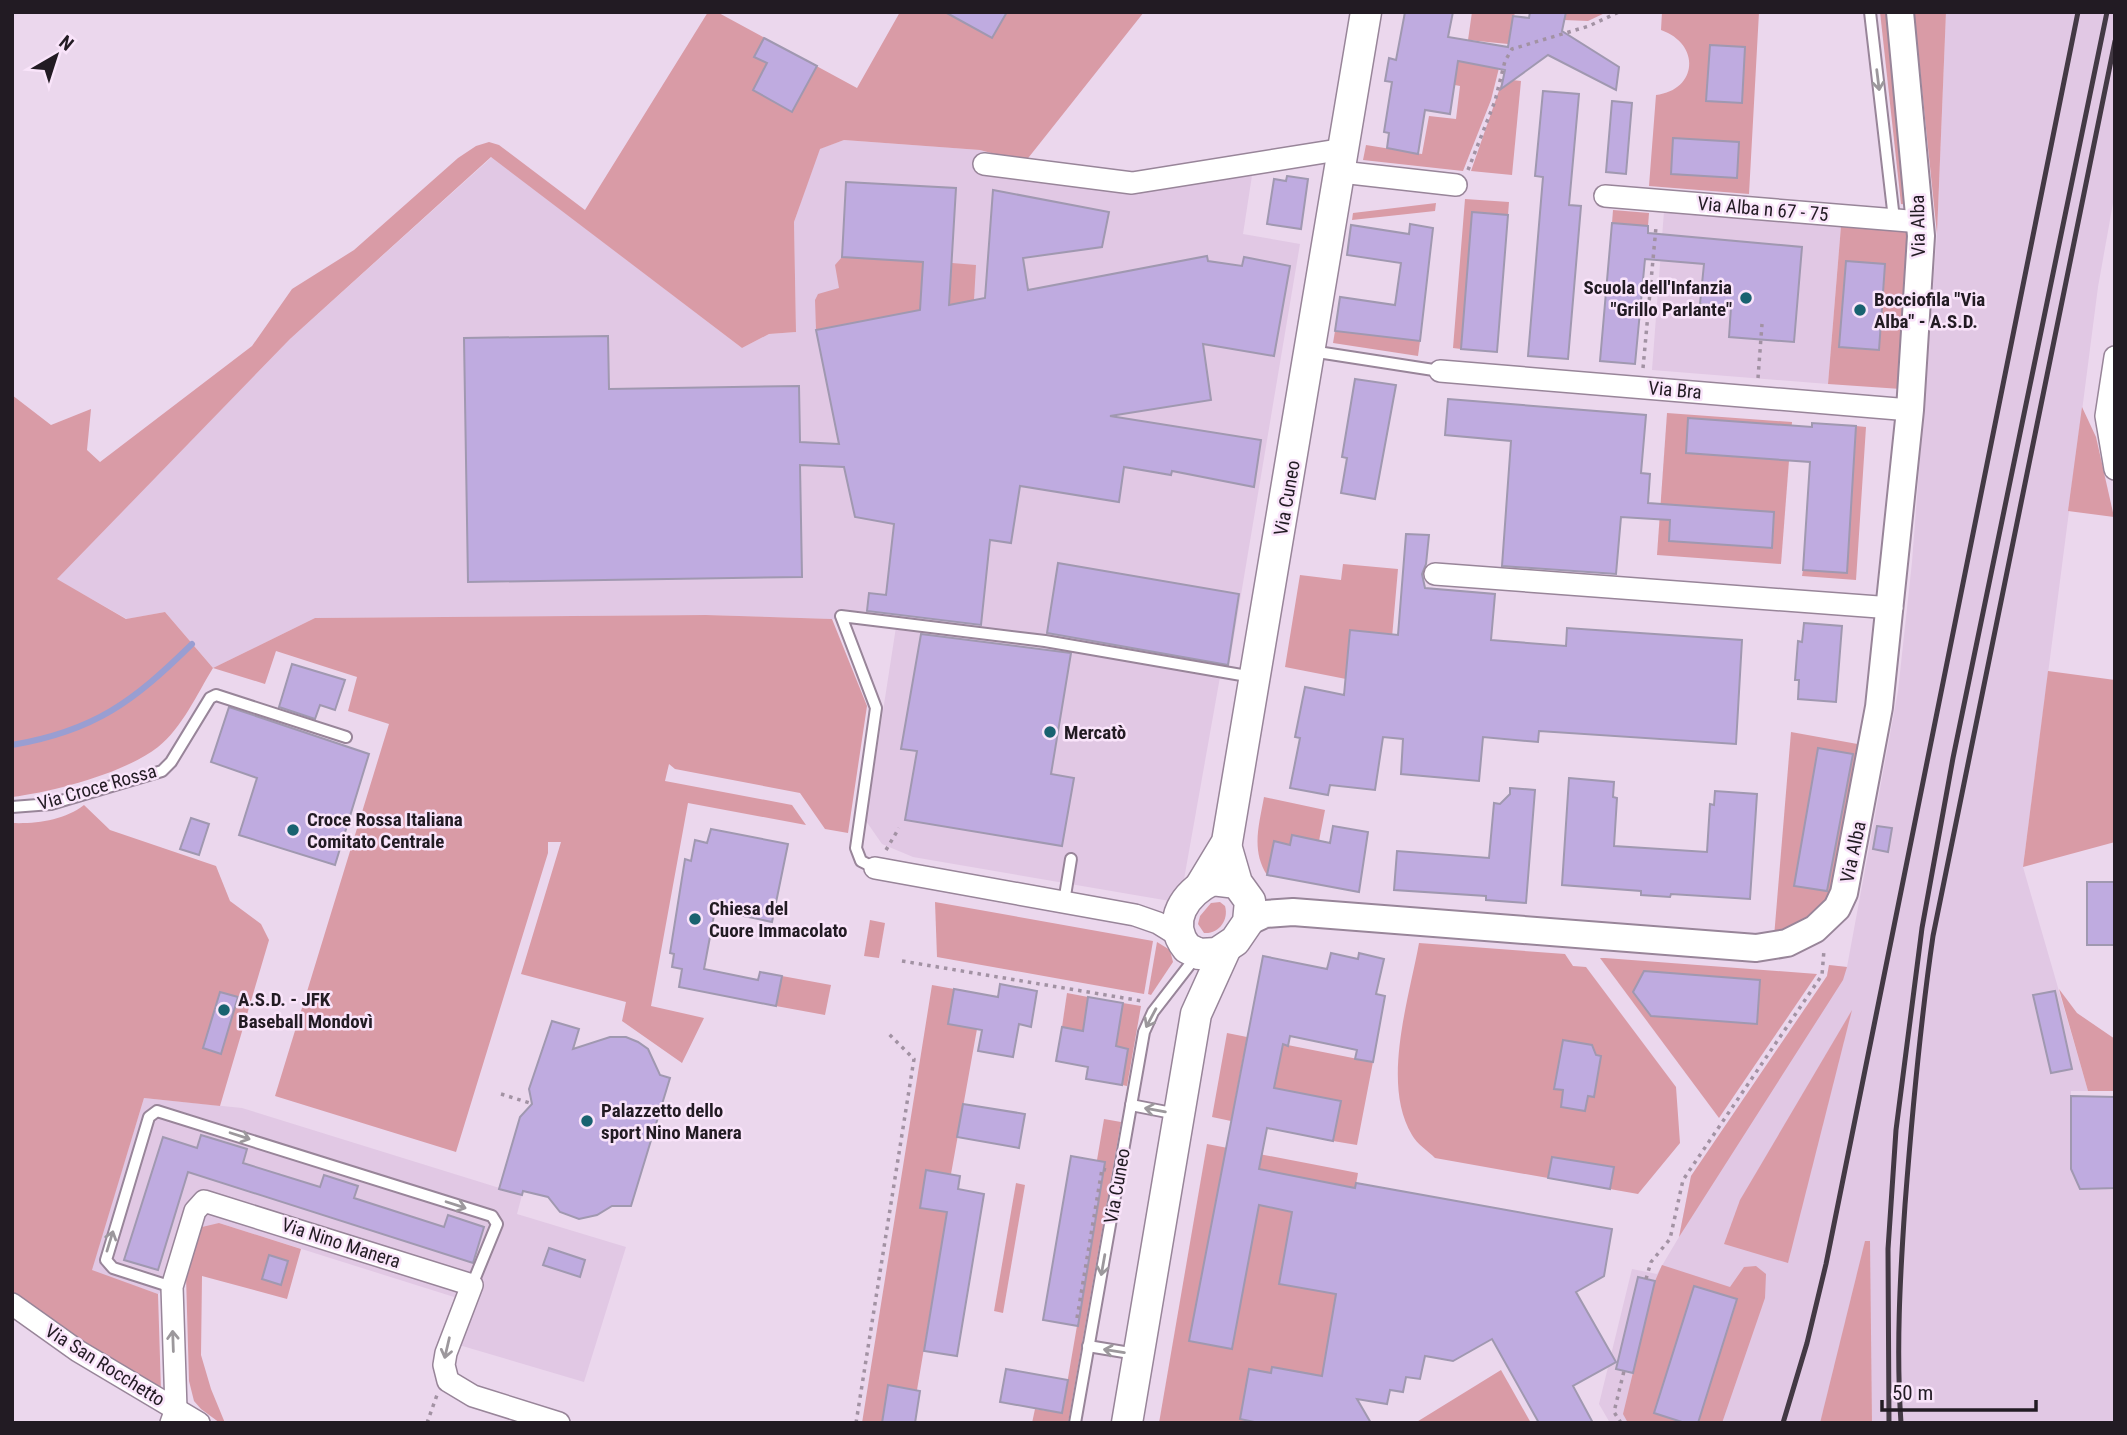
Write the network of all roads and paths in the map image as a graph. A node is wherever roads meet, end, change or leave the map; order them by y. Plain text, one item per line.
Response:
1 (1366, 12) edge
2 (1619, 12) edge
3 (1870, 12) edge
4 (1899, 12) edge
5 (1343, 161) junction
6 (984, 164) dead end
7 (1456, 185) joint
8 (1605, 196) dead end
9 (1894, 219) junction
10 (1921, 222) junction
11 (1656, 227) dead end
12 (1762, 324) dead end
13 (1311, 351) junction
14 (2115, 357) edge
15 (1440, 370) joint
16 (1758, 378) dead end
17 (1642, 387) junction
18 (1910, 410) junction
19 (2115, 469) edge
20 (1435, 574) dead end
21 (1892, 608) junction
22 (1255, 678) junction
23 (346, 737) dead end
24 (12, 807) edge
25 (1226, 845) junction
26 (1071, 859) dead end
27 (875, 868) joint
28 (1201, 885) junction
29 (1241, 887) junction
30 (1064, 902) junction
31 (1293, 912) junction
32 (1826, 920) junction
33 (1248, 922) junction
34 (1184, 939) junction
35 (1225, 950) junction
36 (902, 961) dead end
37 (1144, 1001) dead end
38 (1196, 1014) junction
39 (888, 1033) dead end
40 (501, 1094) dead end
41 (533, 1104) dead end
42 (1131, 1105) junction
43 (1180, 1114) junction
44 (1102, 1169) dead end
45 (1646, 1279) dead end
46 (472, 1285) junction
47 (172, 1287) junction
48 (12, 1304) edge
49 (1076, 1318) dead end
50 (1088, 1346) junction
51 (1139, 1355) junction
52 (1624, 1371) dead end
53 (173, 1416) edge
54 (1133, 1419) edge
55 (199, 1423) edge
56 (559, 1423) edge
57 (856, 1423) edge
58 (1075, 1423) edge
59 (1621, 1423) edge

1 - 5 main road, Via Cuneo
2 - 7 path
3 -> 9 lane
4 - 10 street, Via Alba
5 - 6 street
5 - 7 street
5 - 13 main road, Via Cuneo
8 - 9 street, Via Alba n 67 - 75
9 - 10 street, Via Alba n 67 - 75
10 - 18 street, Via Alba
11 - 17 path
12 - 16 path
13 - 15 lane
13 - 22 main road, Via Cuneo
14 - 19 street
15 - 17 street, Via Bra
17 - 18 street, Via Bra
18 - 21 street, Via Alba
20 - 21 street
21 - 32 street, Via Alba
22 - 25 main road, Via Cuneo
22 - 27 lane
23 - 24 lane, Via Croce Rossa
25 - 28 main road, Via Cuneo
25 - 29 main road, Via Cuneo
26 - 30 lane
27 - 30 street
28 - 29 main road
28 - 34 main road, Via Cuneo
29 - 31 street, Via Alba
29 - 33 main road, Via Cuneo
30 - 34 street
31 - 32 street, Via Alba
31 - 33 street, Via Alba
32 - 45 path
33 - 35 main road
34 - 35 main road
34 - 38 main road
34 -> 42 lane, Via Cuneo
35 - 38 main road
36 - 37 path
38 - 43 main road
39 - 57 path
40 - 41 path
43 -> 42 lane
42 -> 50 lane, Via Cuneo
43 - 51 main road
44 - 49 path
46 - 47 street, Via Nino Manera
47 -> 46 lane
46 -> 56 street
53 -> 47 street, Via Nino Manera
48 - 53 street, Via San Rocchetto
51 -> 50 lane
50 - 58 lane, Via Cuneo
51 - 54 main road
52 - 59 path
53 - 55 street, Via San Rocchetto

